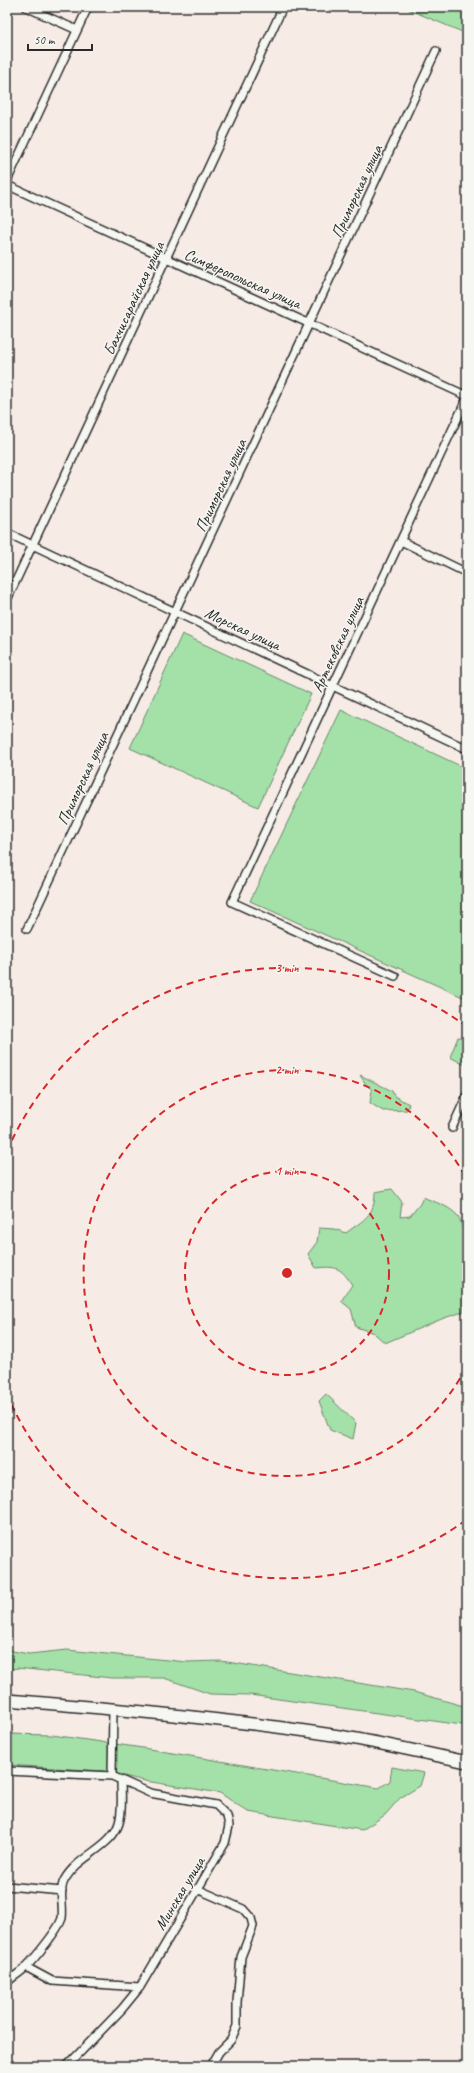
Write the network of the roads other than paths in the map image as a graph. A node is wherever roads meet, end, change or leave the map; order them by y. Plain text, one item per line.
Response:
1 (26, 7) edge
2 (88, 7) edge
3 (283, 7) edge
4 (77, 30) junction
5 (436, 51) dead end
6 (7, 181) edge
7 (7, 185) edge
8 (167, 259) junction
9 (310, 323) junction
10 (467, 397) edge
11 (7, 534) edge
12 (401, 541) junction
13 (32, 546) junction
14 (467, 573) edge
15 (7, 600) edge
16 (176, 612) junction
17 (333, 686) junction
18 (467, 749) edge
19 (27, 929) dead end
20 (395, 976) dead end
21 (467, 1095) edge
22 (452, 1128) dead end
23 (7, 1700) edge
24 (113, 1708) junction
25 (467, 1762) edge
26 (7, 1771) edge
27 (112, 1776) junction
28 (121, 1780) junction
29 (7, 1886) edge
30 (197, 1889) junction
31 (62, 1891) junction
32 (26, 1967) junction
33 (7, 1982) edge
34 (140, 1987) junction
35 (67, 2066) edge
36 (211, 2066) edge

1 - 4 street
2 - 4 street
3 - 8 street, Бахчисарайская улица
4 - 6 street
5 - 9 street, Приморская улица
7 - 8 street, Симферопольская улица
8 - 9 street, Симферопольская улица
8 - 13 street, Бахчисарайская улица
9 - 10 street, Симферопольская улица
9 - 16 street, Приморская улица
10 - 12 street, Артековская улица
11 - 13 street, Морская улица
12 - 14 street
12 - 17 street, Артековская улица
13 - 15 street, Бахчисарайская улица
13 - 16 street, Морская улица
16 - 17 street, Морская улица
16 - 19 street, Приморская улица
17 - 18 street, Морская улица
17 - 20 street, Артековская улица
21 - 22 street
23 - 24 main road
24 - 25 main road
24 - 27 street
26 - 27 street
27 - 28 street, Минская улица
28 - 30 street, Минская улица
28 - 31 street
29 - 31 street
30 - 34 street, Минская улица
30 - 36 street
31 - 32 street
32 - 33 street
32 - 34 street
34 - 35 street, Минская улица

